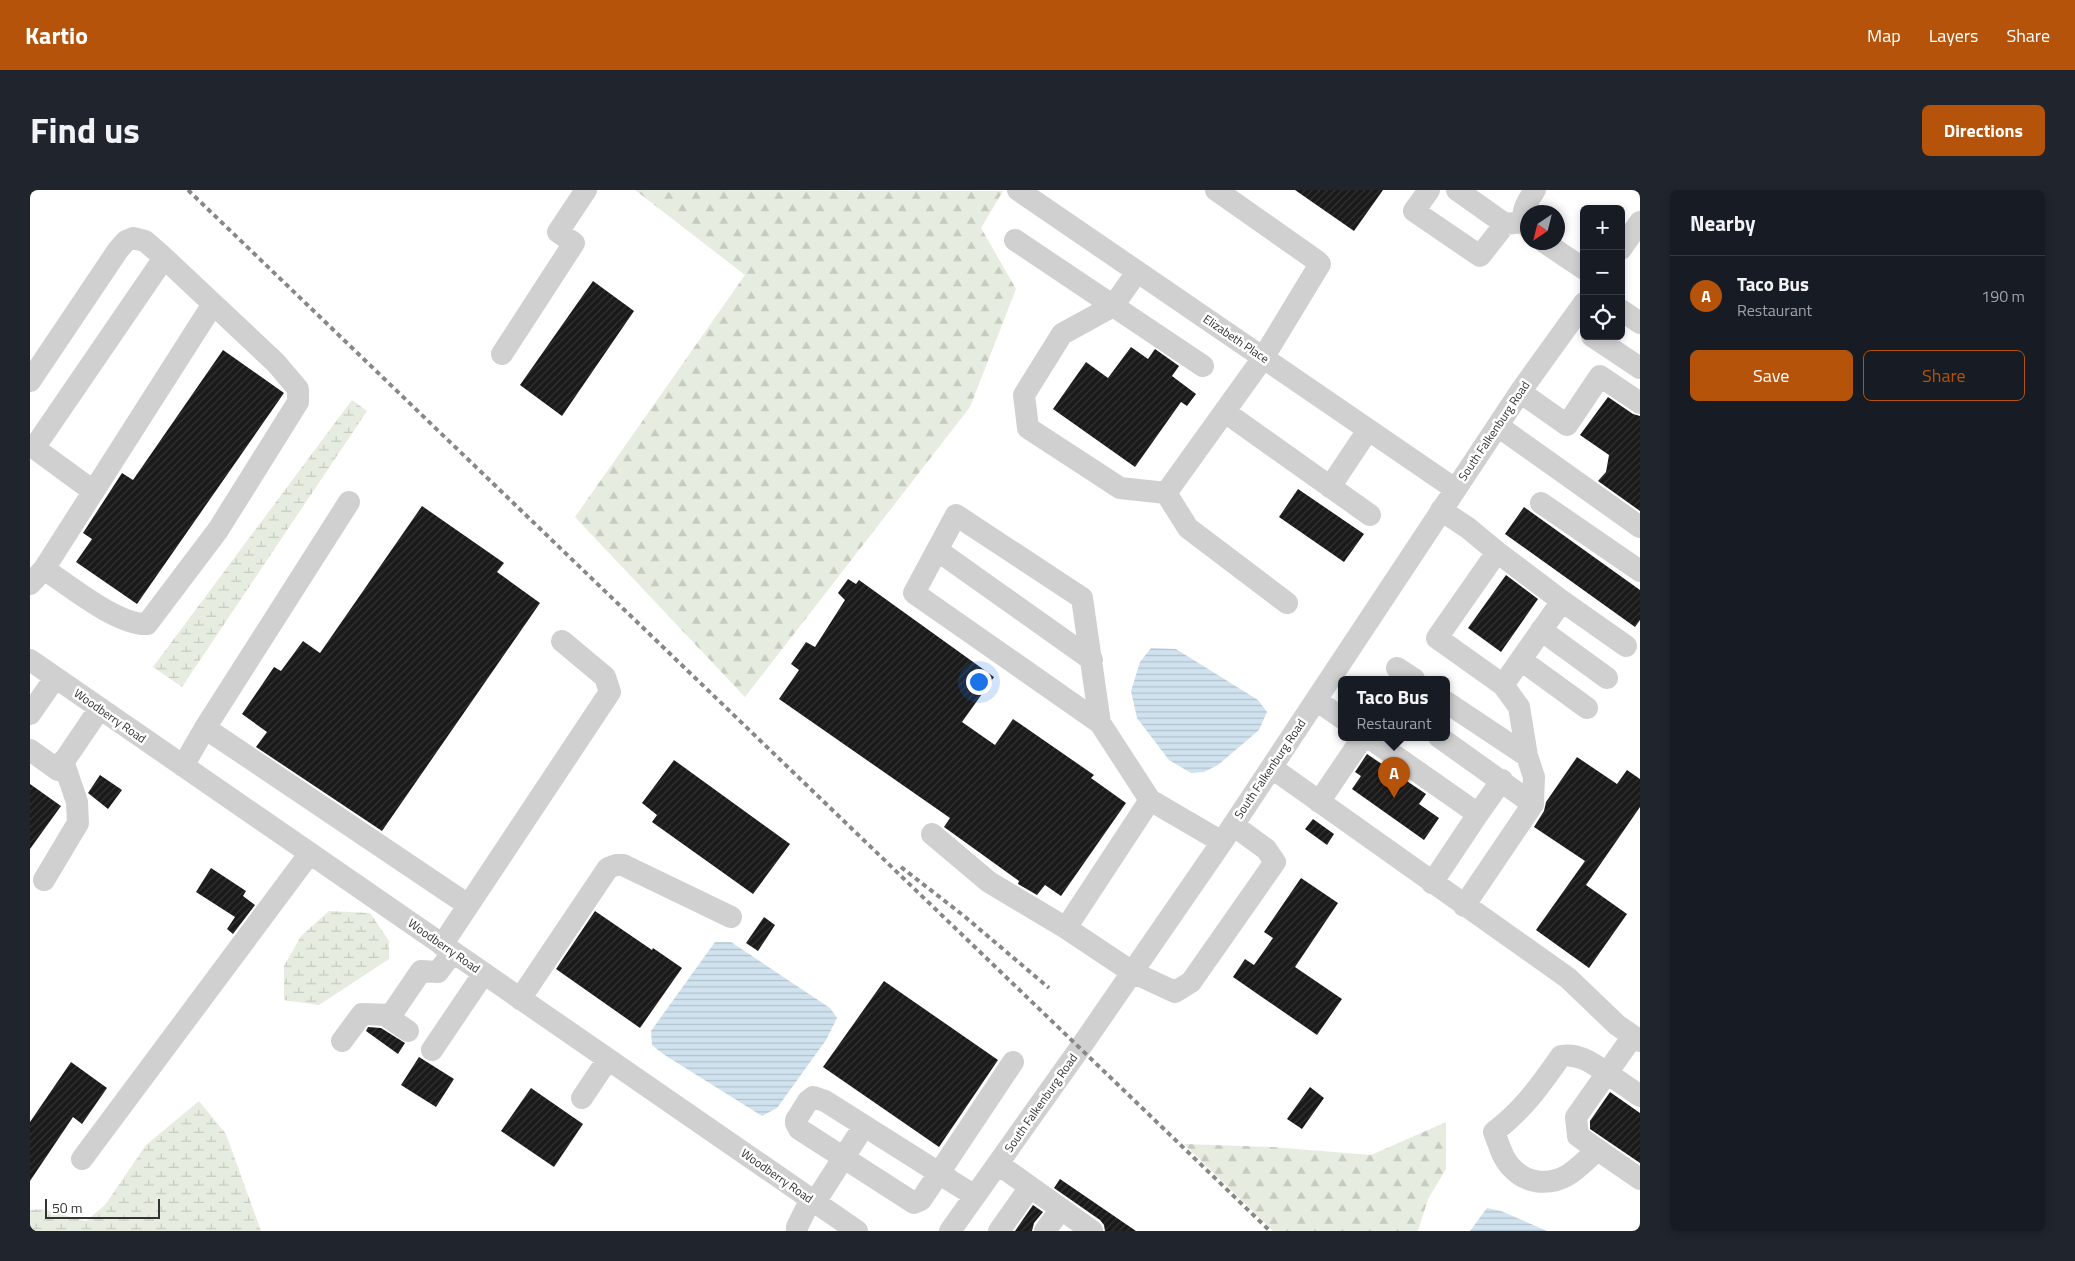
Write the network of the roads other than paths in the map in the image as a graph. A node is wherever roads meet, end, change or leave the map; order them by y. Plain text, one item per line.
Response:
1 (586, 190) edge
2 (1018, 190) edge
3 (1216, 190) edge
4 (1429, 190) edge
5 (1457, 190) edge
6 (1535, 190) edge
7 (1041, 197) edge
8 (1640, 222) edge
9 (1519, 224) edge
10 (1015, 240) dead end
11 (1625, 243) edge
12 (1556, 250) edge
13 (164, 258) junction
14 (1580, 266) edge
15 (1137, 272) junction
16 (214, 304) junction
17 (1114, 306) junction
18 (1625, 313) edge
19 (1640, 323) edge
20 (1577, 326) edge
21 (1598, 340) edge
22 (502, 354) dead end
23 (1263, 358) junction
24 (1203, 366) dead end
25 (1640, 368) edge
26 (30, 381) edge
27 (1520, 392) junction
28 (1640, 403) edge
29 (1225, 412) junction
30 (1498, 426) junction
31 (1368, 430) junction
32 (32, 446) edge
33 (1330, 487) junction
34 (1455, 489) junction
35 (94, 492) junction
36 (1166, 493) junction
37 (349, 502) dead end
38 (1541, 504) dead end
39 (1609, 505) junction
40 (1441, 510) junction
41 (1370, 515) dead end
42 (1640, 527) edge
43 (1589, 537) junction
44 (937, 550) junction
45 (1498, 552) junction
46 (1640, 571) edge
47 (37, 576) edge
48 (1562, 601) junction
49 (1287, 603) dead end
50 (1541, 630) junction
51 (562, 641) dead end
52 (1626, 646) dead end
53 (30, 660) edge
54 (1092, 660) junction
55 (1521, 660) junction
56 (55, 678) junction
57 (1607, 678) dead end
58 (1503, 685) junction
59 (1316, 700) junction
60 (1450, 705) edge
61 (100, 708) junction
62 (1587, 708) dead end
63 (30, 714) edge
64 (1338, 715) edge
65 (1100, 723) junction
66 (205, 728) junction
67 (1360, 741) edge
68 (1374, 741) edge
69 (1445, 741) edge
70 (30, 750) edge
71 (1527, 756) junction
72 (64, 761) junction
73 (183, 766) junction
74 (1272, 768) junction
75 (1502, 780) junction
76 (1150, 800) junction
77 (1319, 802) junction
78 (1533, 804) junction
79 (1478, 814) junction
80 (1227, 833) junction
81 (932, 834) dead end
82 (310, 853) junction
83 (44, 880) dead end
84 (1432, 883) junction
85 (468, 905) junction
86 (1464, 906) junction
87 (731, 917) dead end
88 (1066, 928) junction
89 (448, 948) junction
90 (1132, 972) junction
91 (484, 973) junction
92 (520, 998) junction
93 (390, 1015) junction
94 (408, 1031) dead end
95 (1636, 1038) edge
96 (342, 1040) dead end
97 (432, 1050) dead end
98 (608, 1059) junction
99 (1013, 1062) dead end
100 (1607, 1073) junction
101 (1640, 1096) edge
102 (582, 1098) dead end
103 (864, 1126) junction
104 (1598, 1150) junction
105 (844, 1158) junction
106 (82, 1159) dead end
107 (998, 1164) junction
108 (939, 1173) junction
109 (1640, 1179) edge
110 (1030, 1187) junction
111 (975, 1196) junction
112 (813, 1201) junction
113 (1061, 1209) junction
114 (797, 1231) edge
115 (858, 1231) edge
116 (950, 1231) edge
117 (999, 1231) edge
118 (1045, 1231) edge
119 (1092, 1231) edge

1 - 22 street
2 - 7 street, Elizabeth Place
3 - 23 street
4 - 9 street
5 - 9 street
6 - 9 street
7 - 15 street, Elizabeth Place
8 - 11 street
10 - 17 street
12 - 14 street
13 - 16 street
13 - 26 street
13 - 32 street
15 - 17 street
15 - 23 street, Elizabeth Place
16 - 35 street
16 - 47 street
17 - 24 street
17 - 36 street
18 - 19 street
20 - 27 street, South Falkenburg Road
21 - 25 street
23 - 29 street
23 - 31 street, Elizabeth Place
27 - 28 street
27 - 30 street, South Falkenburg Road
29 - 33 street
29 - 36 street
30 - 34 street, South Falkenburg Road
30 - 39 street
31 - 33 street
31 - 34 street, Elizabeth Place
32 - 35 street
33 - 41 street
34 - 40 street, South Falkenburg Road
35 - 47 street
36 - 49 street
37 - 66 street
38 - 43 street
39 - 42 street
39 - 43 street
40 - 45 street
40 - 59 street, South Falkenburg Road
43 - 46 street
44 - 54 street
44 - 54 street
44 - 65 street
45 - 48 street
45 - 58 street
48 - 50 street
48 - 52 street
50 - 55 street
50 - 57 street
51 - 85 street
53 - 56 street, Woodberry Road
54 - 65 street
55 - 58 street
55 - 62 street
56 - 61 street, Woodberry Road
56 - 63 street
58 - 71 street
59 - 64 street
59 - 74 street, South Falkenburg Road
60 - 71 street
61 - 72 street
61 - 73 street, Woodberry Road
65 - 76 street
66 - 73 street
66 - 85 street
67 - 77 street
68 - 79 street
69 - 75 street
70 - 72 street
71 - 78 street
72 - 83 street
73 - 82 street, Woodberry Road
74 - 77 street
74 - 80 street, South Falkenburg Road
75 - 78 street
75 - 79 street
76 - 80 street
76 - 88 street
77 - 84 street
78 - 86 street
79 - 84 street
80 - 90 street, South Falkenburg Road
80 - 90 street
81 - 88 street
82 - 89 street, Woodberry Road
82 - 106 street
84 - 86 street
85 - 89 street
86 - 95 street
87 - 92 street
88 - 90 street
89 - 91 street, Woodberry Road
89 - 93 street
90 - 107 street, South Falkenburg Road
91 - 92 street, Woodberry Road
91 - 97 street
92 - 98 street, Woodberry Road
93 - 94 street
93 - 96 street
95 - 100 street
98 - 102 street
98 - 112 street, Woodberry Road
99 - 108 street
100 - 101 street
100 - 104 street
100 - 104 street
103 - 105 street
103 - 105 street
103 - 108 street
104 - 109 street
105 - 108 street
105 - 112 street
107 - 110 street
107 - 111 street, South Falkenburg Road
108 - 111 street
110 - 113 street
110 - 117 street
111 - 116 street, South Falkenburg Road
112 - 114 street
112 - 115 street, Woodberry Road
113 - 118 street
113 - 119 street

